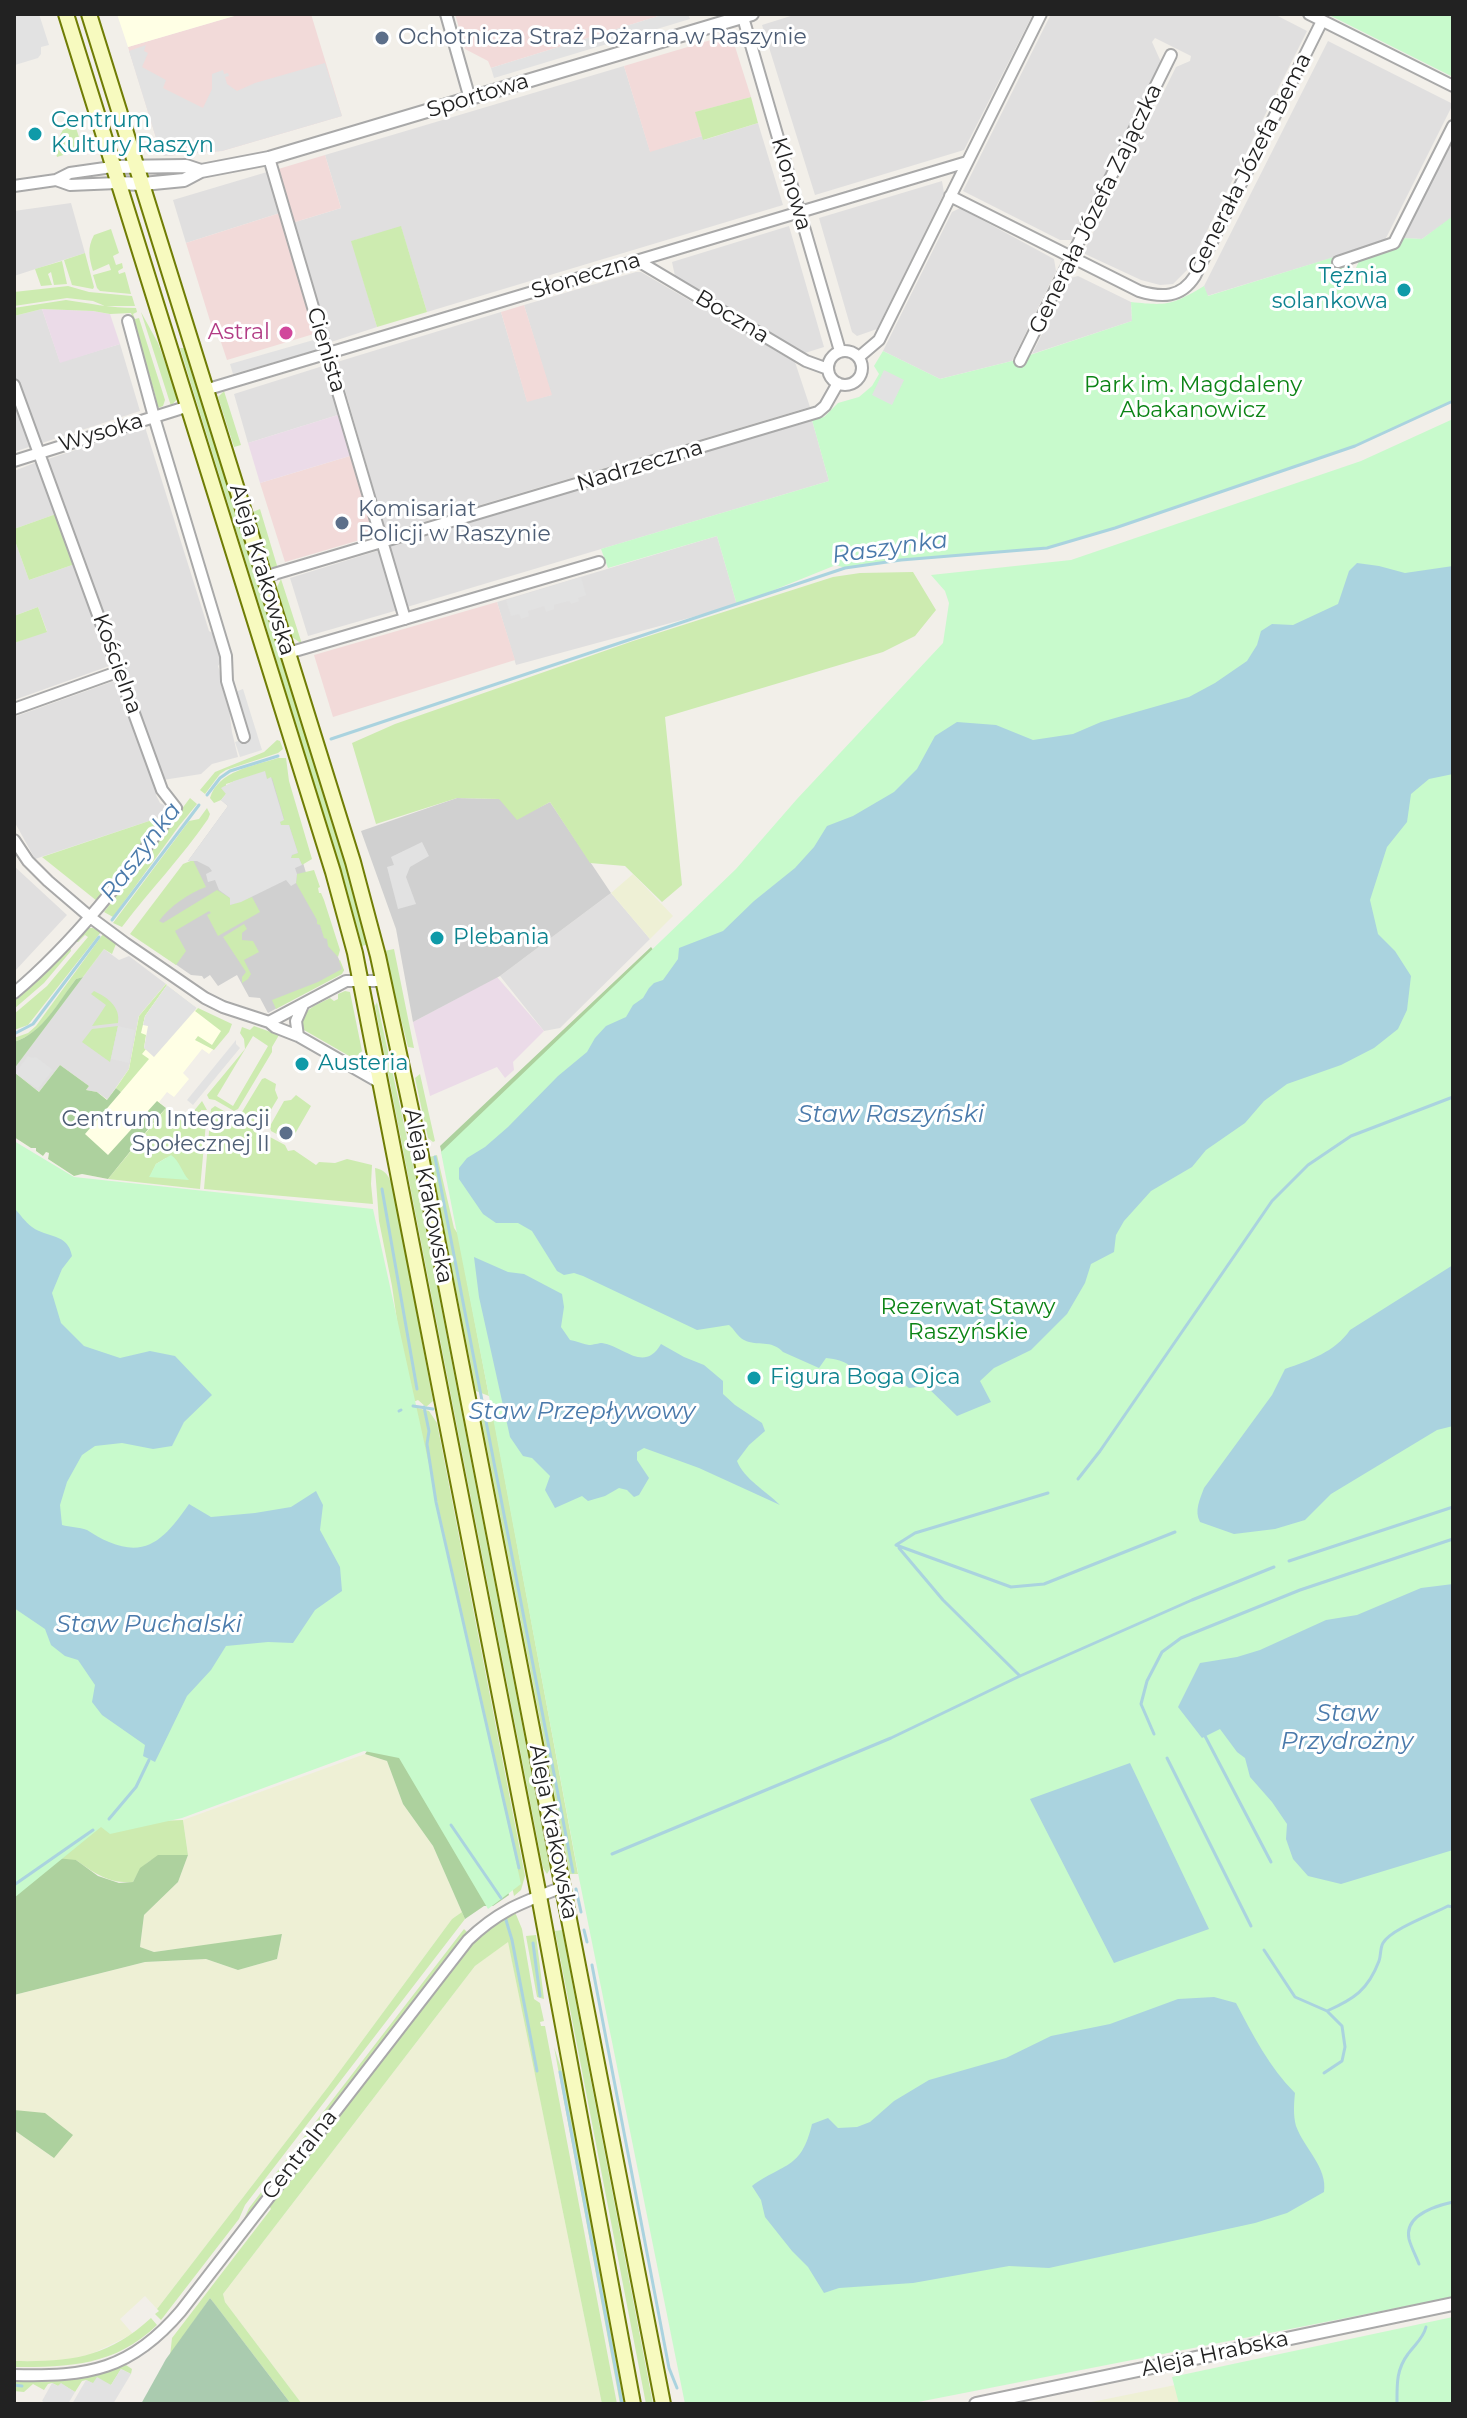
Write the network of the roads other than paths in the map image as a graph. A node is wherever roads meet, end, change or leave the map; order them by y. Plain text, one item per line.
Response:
1 (66, 14) edge
2 (89, 14) edge
3 (446, 14) edge
4 (1041, 14) edge
5 (1309, 14) edge
6 (745, 15) edge
7 (1322, 21) junction
8 (1171, 55) dead end
9 (1453, 86) edge
10 (470, 99) junction
11 (1453, 126) edge
12 (269, 158) junction
13 (967, 162) junction
14 (137, 166) junction
15 (112, 167) junction
16 (201, 171) junction
17 (56, 180) junction
18 (117, 183) junction
19 (143, 184) junction
20 (14, 186) edge
21 (950, 196) junction
22 (800, 212) junction
23 (1072, 258) junction
24 (638, 261) junction
25 (1338, 262) dead end
26 (128, 321) dead end
27 (840, 351) junction
28 (328, 354) junction
29 (859, 357) junction
30 (1020, 361) dead end
31 (828, 369) junction
32 (838, 383) junction
33 (14, 385) edge
34 (205, 390) junction
35 (189, 406) junction
36 (154, 417) junction
37 (39, 453) junction
38 (14, 461) edge
39 (382, 542) junction
40 (599, 562) dead end
41 (264, 577) junction
42 (405, 619) junction
43 (288, 653) junction
44 (120, 671) junction
45 (14, 709) edge
46 (244, 737) dead end
47 (14, 840) edge
48 (90, 917) junction
49 (360, 980) junction
50 (383, 981) junction
51 (14, 993) edge
52 (304, 1004) junction
53 (269, 1022) junction
54 (298, 1036) junction
55 (382, 1084) junction
56 (563, 1887) junction
57 (539, 1896) junction
58 (1453, 2304) edge
59 (14, 2375) edge
60 (633, 2404) edge
61 (663, 2404) edge
62 (976, 2404) edge

1 - 15 main road, Aleja Krakowska
2 - 14 main road, Aleja Krakowska
3 - 10 street
4 - 13 street
5 - 7 street
6 - 10 street, Sportowa
6 - 22 street, Klonowa
7 - 9 street
7 - 23 street, Generała Józefa Bema
8 - 23 street, Generała Józefa Zajączka
10 - 12 street, Sportowa
11 - 25 street
12 - 16 street, Sportowa
12 - 28 street, Cienista
13 - 21 street
13 - 22 street, Słoneczna
14 - 15 street, Sportowa
14 - 16 street, Sportowa
14 - 19 main road, Aleja Krakowska
15 - 17 street
15 - 18 main road, Aleja Krakowska
16 - 19 street, Sportowa
17 - 18 street
17 - 20 street
18 - 19 street, Sportowa
18 - 35 main road, Aleja Krakowska
19 - 34 main road, Aleja Krakowska
21 - 23 street, Generała Józefa Bema
21 - 29 street
22 - 24 street, Słoneczna
22 - 27 street, Klonowa
23 - 30 street, Generała Józefa Zajączka
24 - 28 street, Słoneczna
24 - 31 street, Boczna
26 - 36 street
27 - 29 street
27 - 31 street
28 - 34 street, Słoneczna
28 - 39 street, Cienista
29 - 32 street
31 - 32 street
32 - 39 street, Nadrzeczna
33 - 37 street, Kościelna
34 - 41 main road, Aleja Krakowska
35 - 36 street, Wysoka
35 - 49 main road, Aleja Krakowska
36 - 37 street, Wysoka
36 - 46 street
37 - 38 street, Wysoka
37 - 44 street, Kościelna
39 - 41 street, Nadrzeczna
39 - 42 street
40 - 42 street
41 - 43 main road, Aleja Krakowska
42 - 43 street
43 - 50 main road, Aleja Krakowska
44 - 45 street
44 - 48 street, Kościelna
47 - 48 street
48 - 51 street
48 - 53 street
49 - 50 street
49 - 52 street
49 - 55 main road, Aleja Krakowska
50 - 56 main road, Aleja Krakowska
52 - 53 street
52 - 54 street
53 - 54 street
54 - 55 street
55 - 57 main road, Aleja Krakowska
56 - 57 street, Centralna
56 - 61 main road, Aleja Krakowska
57 - 59 street, Centralna
57 - 60 main road, Aleja Krakowska
58 - 62 street, Aleja Hrabska

